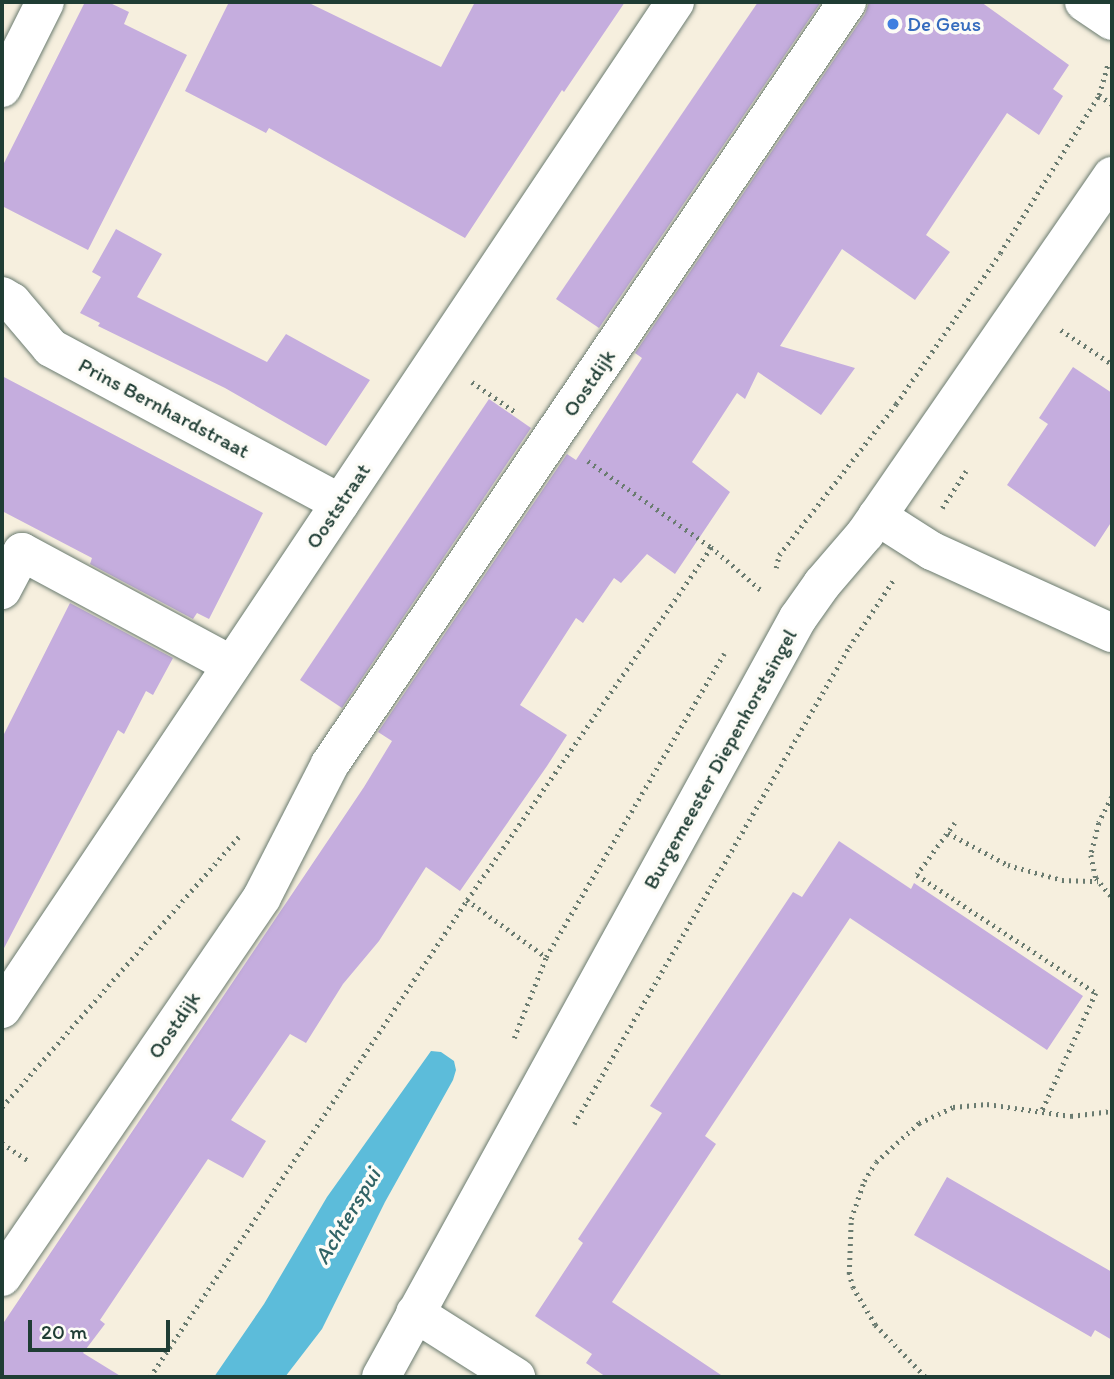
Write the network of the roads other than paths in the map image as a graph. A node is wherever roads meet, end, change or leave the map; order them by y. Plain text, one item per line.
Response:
1 (45, 2) edge
2 (675, 2) edge
3 (847, 2) edge
4 (1084, 2) edge
5 (1112, 20) edge
6 (2, 88) edge
7 (1112, 176) edge
8 (2, 296) edge
9 (340, 503) junction
10 (877, 516) junction
11 (2, 590) edge
12 (1112, 633) edge
13 (232, 664) junction
14 (2, 1009) edge
15 (2, 1277) edge
16 (415, 1313) junction
17 (381, 1377) edge
18 (516, 1377) edge

1 - 6 street
2 - 9 street, Ooststraat
3 - 15 street, Oostdijk
4 - 5 street
7 - 10 street, Burgemeester Diepenhorstsingel
8 - 9 street, Prins Bernhardstraat
9 - 13 street, Ooststraat
10 - 12 street
10 - 16 street, Burgemeester Diepenhorstsingel
11 - 13 street
13 - 14 street, Ooststraat
16 - 17 street, Burgemeester Diepenhorstsingel
16 - 18 street

